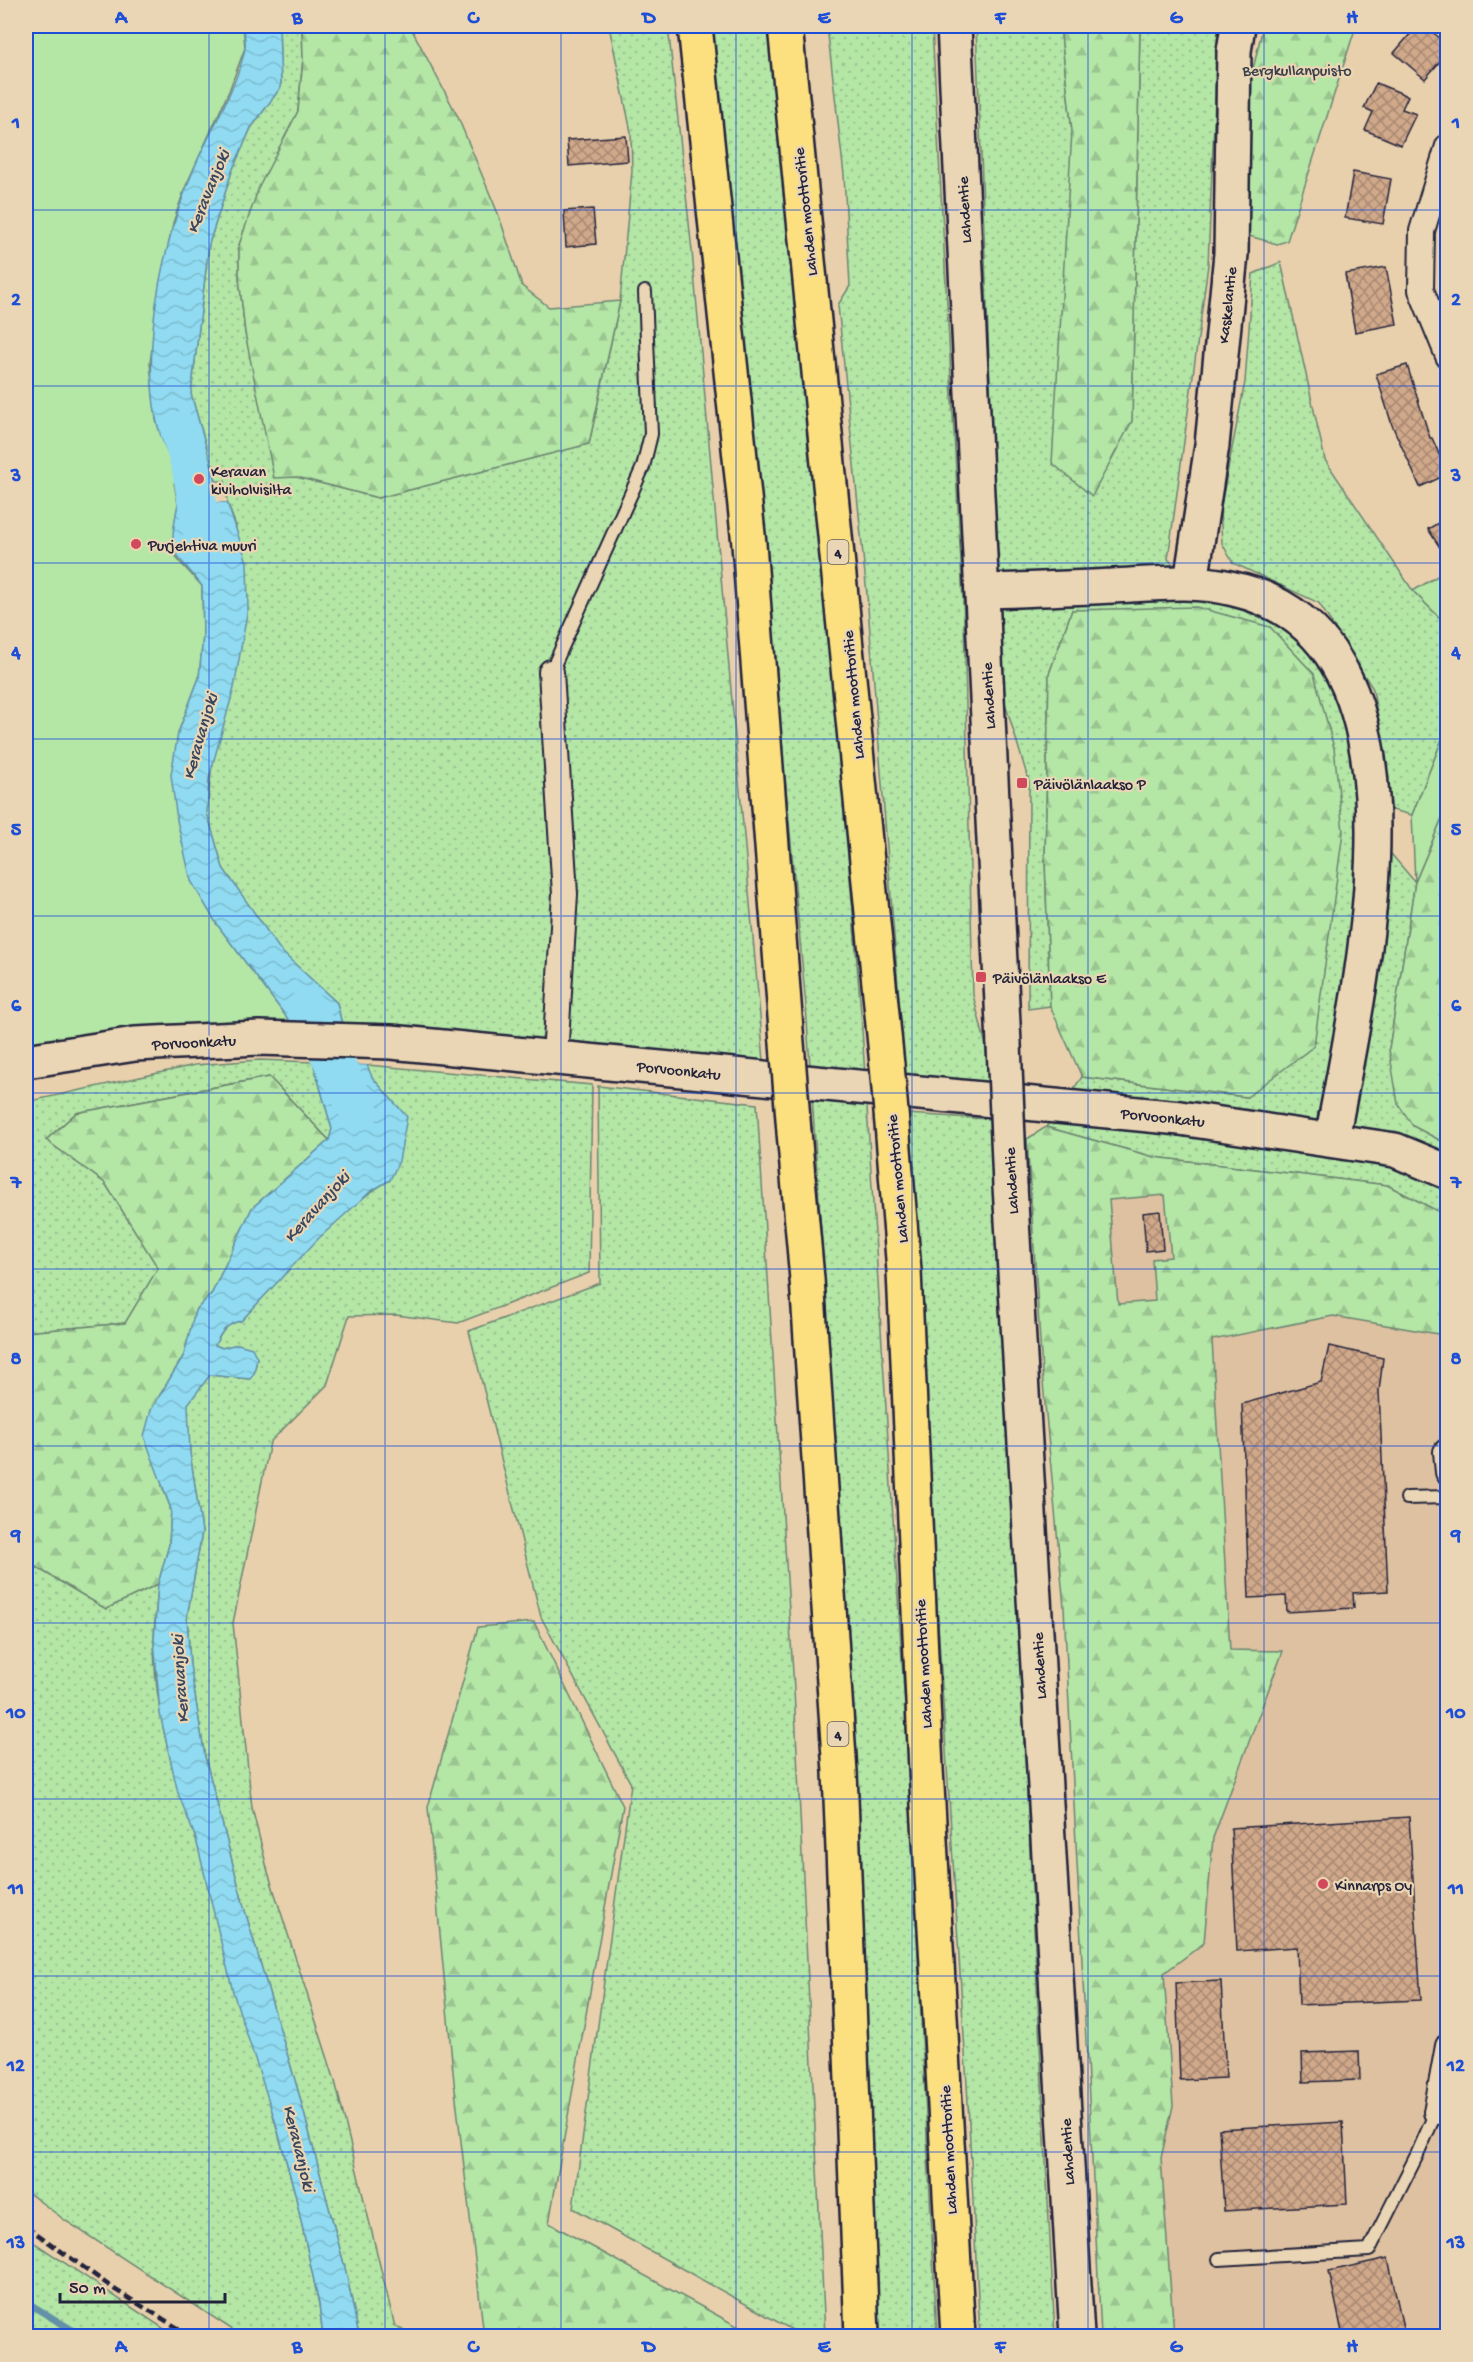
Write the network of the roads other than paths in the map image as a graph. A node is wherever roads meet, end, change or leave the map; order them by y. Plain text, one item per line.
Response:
1 (695, 26) edge
2 (785, 26) edge
3 (954, 26) edge
4 (1238, 26) edge
5 (1448, 146) edge
6 (645, 292) dead end
7 (1448, 356) edge
8 (1191, 582) junction
9 (982, 591) junction
10 (551, 672) joint
11 (555, 1057) junction
12 (26, 1061) edge
13 (1332, 1139) junction
14 (1448, 1172) edge
15 (1448, 1497) edge
16 (1407, 1498) dead end
17 (1448, 2046) edge
18 (1436, 2112) joint
19 (1219, 2259) dead end
20 (862, 2337) edge
21 (958, 2337) edge
22 (1077, 2337) edge

1 - 20 highway, 4, bridge
2 - 21 highway, Lahden moottoritie / 4, bridge
3 - 9 main road, Lahdentie
4 - 8 main road, Kaskelantie
5 - 7 street
6 - 10 lane
8 - 9 main road
8 - 13 main road
9 - 22 main road, Lahdentie, bridge
10 - 11 street
11 - 12 main road, Porvoonkatu
11 - 13 main road, Porvoonkatu
13 - 14 main road, Porvoonkatu
15 - 16 lane
17 - 18 street
18 - 19 lane

